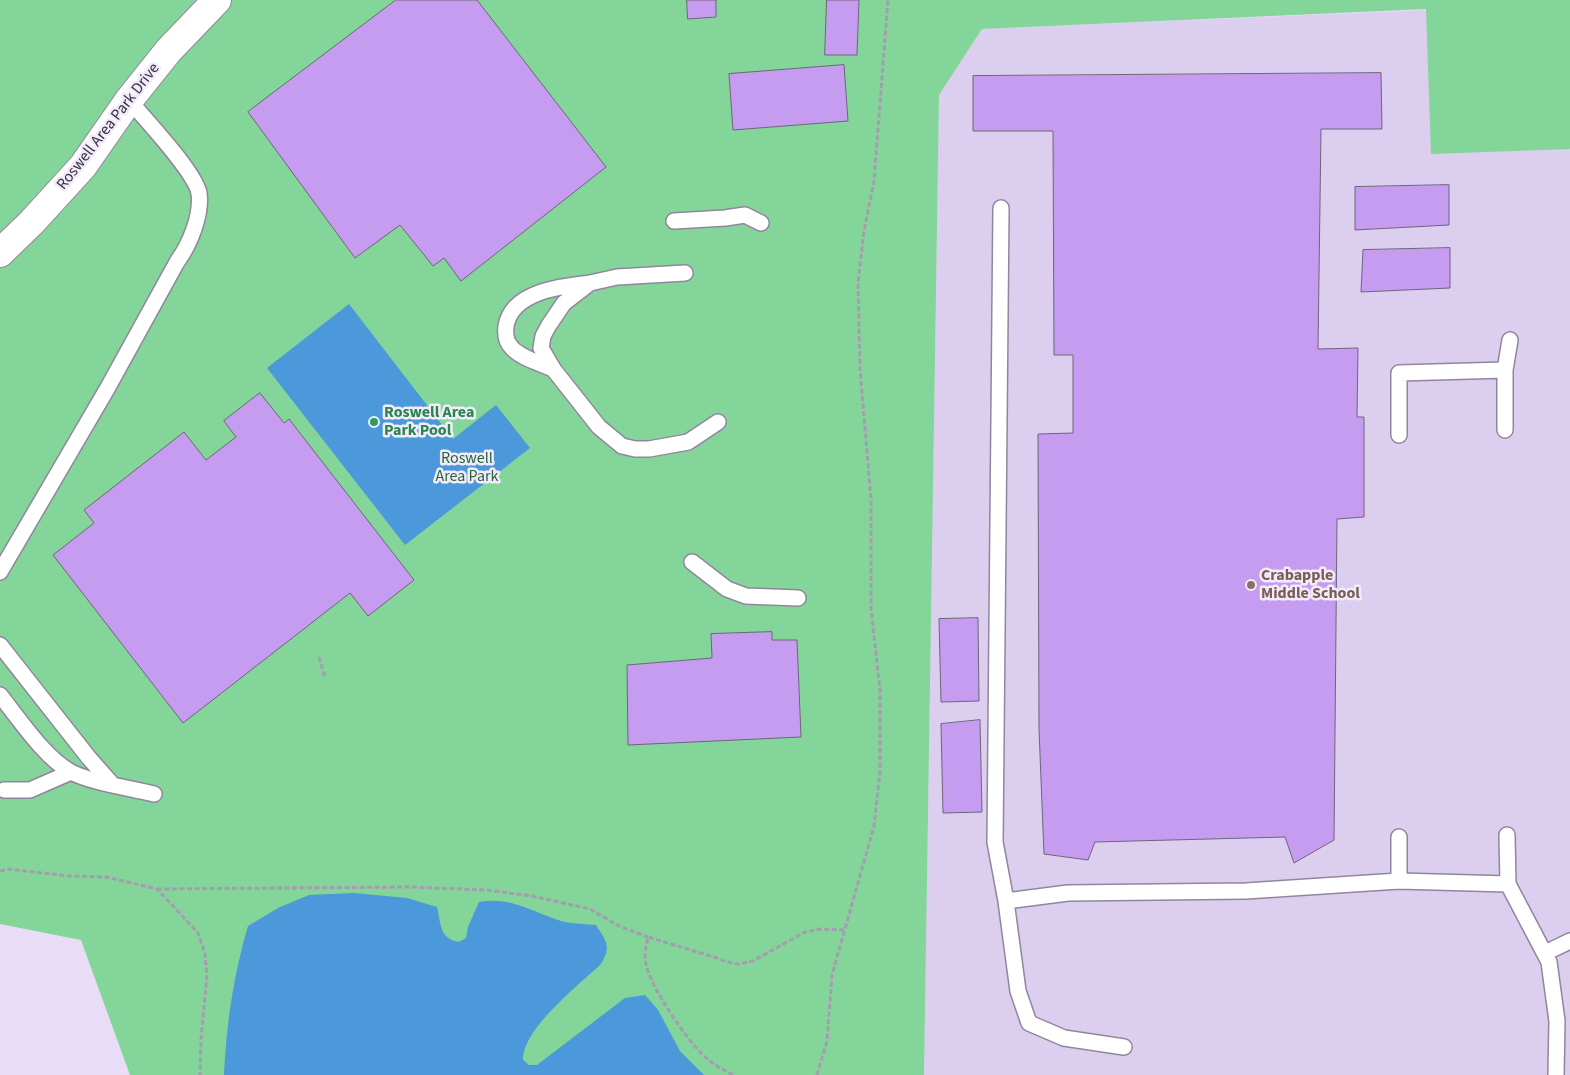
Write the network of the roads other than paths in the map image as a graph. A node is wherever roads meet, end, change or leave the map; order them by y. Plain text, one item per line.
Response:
1 (217, 0) edge
2 (129, 100) junction
3 (1001, 208) dead end
4 (674, 221) dead end
5 (761, 223) dead end
6 (0, 252) edge
7 (685, 272) dead end
8 (590, 283) junction
9 (1510, 340) dead end
10 (554, 370) junction
11 (1505, 370) junction
12 (718, 422) dead end
13 (1505, 430) dead end
14 (1399, 435) dead end
15 (692, 562) dead end
16 (0, 572) edge
17 (798, 598) dead end
18 (0, 645) edge
19 (0, 696) edge
20 (71, 772) junction
21 (112, 784) junction
22 (4, 790) dead end
23 (154, 794) dead end
24 (1508, 835) dead end
25 (1399, 838) dead end
26 (1399, 881) junction
27 (1508, 884) junction
28 (1006, 901) junction
29 (1570, 941) edge
30 (1545, 953) junction
31 (1124, 1047) dead end
32 (1556, 1075) edge

1 - 2 street, Roswell Area Park Drive
2 - 6 street, Roswell Area Park Drive
2 - 16 lane
3 - 28 lane
4 - 5 lane
7 - 8 lane
8 - 10 lane
8 - 10 lane
9 - 11 lane
10 - 12 lane
11 - 13 lane
11 - 14 lane
15 - 17 lane
18 - 21 lane
19 - 20 lane
20 - 21 lane
20 - 22 lane
21 - 23 lane
24 - 27 lane
25 - 26 lane
26 - 27 lane
26 - 28 lane
27 - 30 lane
28 - 31 lane
29 - 30 lane
30 - 32 lane

